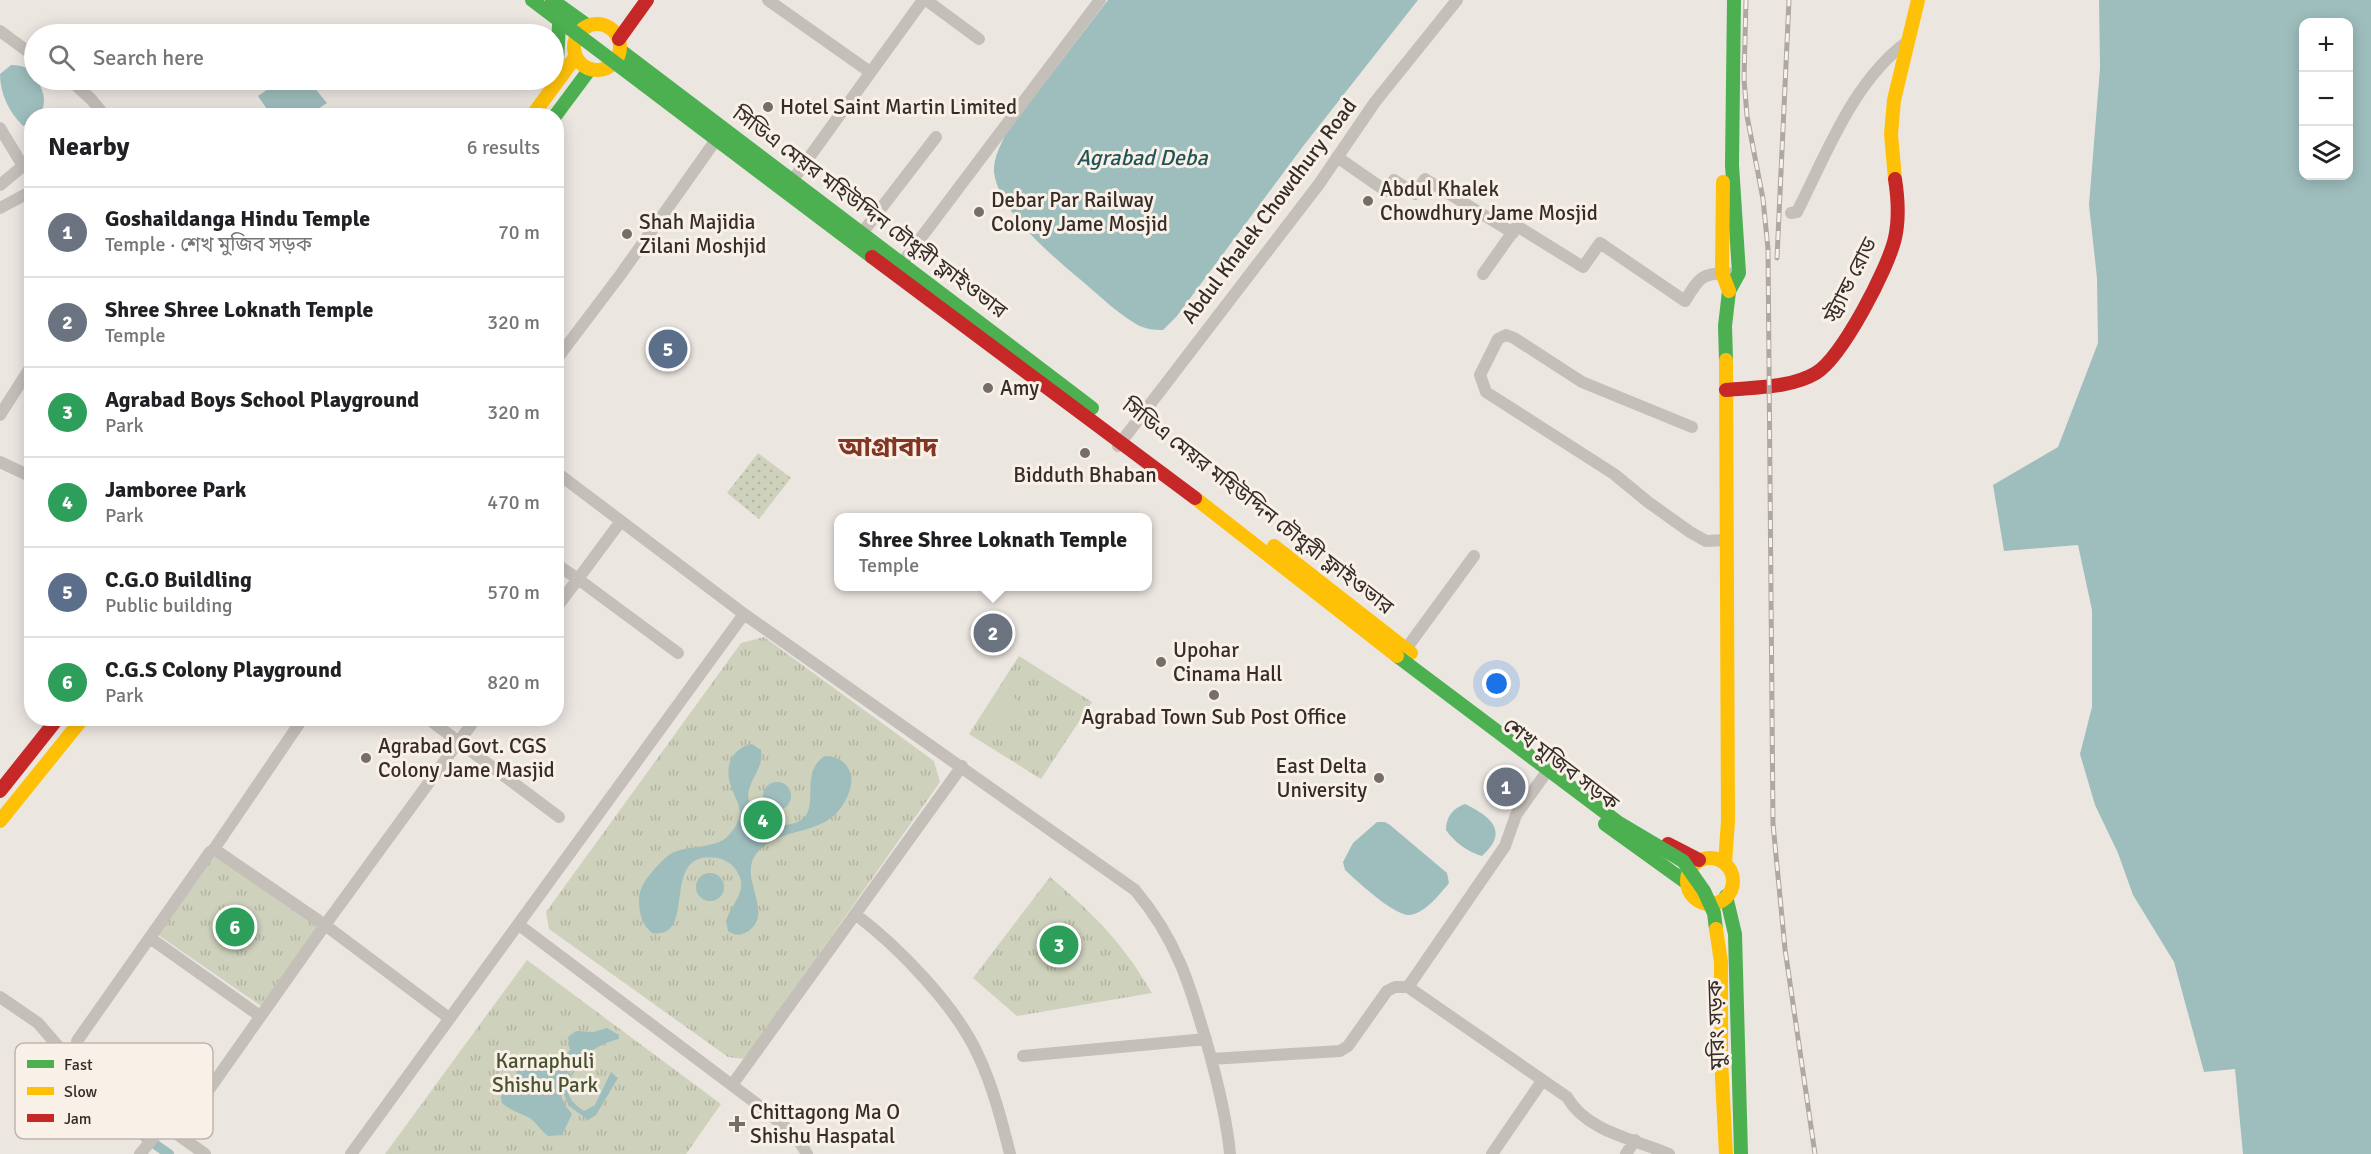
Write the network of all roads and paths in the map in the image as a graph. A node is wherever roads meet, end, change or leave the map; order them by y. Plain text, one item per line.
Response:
1 (524, 0) edge
2 (532, 0) edge
3 (551, 0) edge
4 (634, 0) edge
5 (647, 0) edge
6 (768, 0) edge
7 (924, 0) edge
8 (1100, 0) edge
9 (1457, 0) edge
10 (1726, 0) edge
11 (1734, 0) edge
12 (1918, 0) edge
13 (558, 24) edge
14 (564, 24) edge
15 (564, 24) edge
16 (588, 26) junction
17 (564, 29) edge
18 (0, 31) edge
19 (576, 38) junction
20 (979, 39) dead end
21 (617, 40) junction
22 (1908, 41) junction
23 (24, 49) edge
24 (576, 56) junction
25 (610, 66) junction
26 (590, 69) junction
27 (564, 72) edge
28 (870, 72) junction
29 (81, 90) edge
30 (551, 90) edge
31 (98, 108) edge
32 (538, 108) edge
33 (561, 108) edge
34 (0, 128) edge
35 (936, 138) dead end
36 (713, 144) junction
37 (1337, 157) junction
38 (792, 181) junction
39 (0, 185) edge
40 (24, 195) edge
41 (0, 208) edge
42 (1791, 213) dead end
43 (862, 233) junction
44 (1513, 233) junction
45 (902, 263) junction
46 (1722, 273) junction
47 (1739, 273) junction
48 (1483, 274) dead end
49 (1729, 291) junction
50 (564, 349) edge
51 (24, 378) edge
52 (1726, 390) junction
53 (0, 415) edge
54 (1692, 427) dead end
55 (1127, 434) junction
56 (1117, 448) junction
57 (0, 462) edge
58 (24, 473) edge
59 (564, 478) edge
60 (621, 521) junction
61 (1726, 540) junction
62 (1474, 556) dead end
63 (564, 569) edge
64 (578, 579) junction
65 (564, 597) edge
66 (744, 614) junction
67 (1406, 650) junction
68 (678, 653) dead end
69 (52, 726) edge
70 (77, 726) edge
71 (298, 726) edge
72 (438, 726) edge
73 (470, 726) edge
74 (460, 741) junction
75 (962, 766) junction
76 (1543, 777) junction
77 (0, 791) edge
78 (559, 817) dead end
79 (0, 821) edge
80 (214, 849) junction
81 (1699, 860) junction
82 (1725, 863) junction
83 (1687, 883) junction
84 (1726, 896) junction
85 (855, 914) junction
86 (326, 924) junction
87 (519, 925) junction
88 (150, 938) junction
89 (1408, 987) junction
90 (0, 997) edge
91 (260, 1016) junction
92 (449, 1018) junction
93 (1206, 1040) junction
94 (55, 1043) edge
95 (77, 1043) edge
96 (1023, 1056) dead end
97 (1211, 1059) junction
98 (1542, 1081) junction
99 (213, 1083) edge
100 (732, 1085) junction
101 (150, 1139) edge
102 (181, 1139) edge
103 (1635, 1140) junction
104 (140, 1154) edge
105 (205, 1154) edge
106 (351, 1154) edge
107 (807, 1154) edge
108 (1010, 1154) edge
109 (1230, 1154) edge
110 (1492, 1154) edge
111 (1626, 1154) edge
112 (1669, 1154) edge
113 (1726, 1154) edge
114 (1741, 1154) edge

1 - 13 main road
2 - 15 main road, bridge
3 - 16 main road
3 - 114 main road, সিডিএ মেয়র মহিউদ্দিন চৌধুরী ফ্লাইওভার
4 - 21 main road
5 - 21 main road
6 - 28 street
7 - 20 street
7 - 28 street
8 - 45 street
9 - 37 street, Abdul Khalek Chowdhury Road
10 - 46 main road
11 - 47 main road
12 - 22 main road, স্ট্র্যান্ড রোড
14 - 113 main road, bridge
16 - 19 main road
16 - 21 main road
17 - 19 main road
18 - 23 street
19 - 24 main road
21 - 25 main road
21 - 38 main road, শেখ মুজিব সড়ক
22 - 42 street
22 - 52 main road, স্ট্র্যান্ড রোড
24 - 26 main road
24 - 27 main road
25 - 26 main road
25 - 36 main road, শেখ মুজিব সড়ক
26 - 33 main road
28 - 38 street
29 - 31 street
30 - 32 main road
34 - 39 street
35 - 43 street
36 - 50 street
36 - 56 main road, শেখ মুজিব সড়ক
37 - 44 street
37 - 55 street, Abdul Khalek Chowdhury Road
38 - 43 main road, শেখ মুজিব সড়ক
40 - 41 street
43 - 45 main road, শেখ মুজিব সড়ক
44 - 46 street
44 - 48 street
45 - 55 main road, শেখ মুজিব সড়ক
46 - 47 street
46 - 49 main road
47 - 49 main road
49 - 52 main road
51 - 53 street
52 - 61 main road
54 - 61 street
55 - 56 street, Abdul Khalek Chowdhury Road
55 - 67 main road, শেখ মুজিব সড়ক
56 - 76 main road, শেখ মুজিব সড়ক
57 - 58 street
59 - 60 street
60 - 64 street
60 - 66 street
61 - 82 main road
62 - 67 street
63 - 64 street
64 - 65 street
64 - 68 street
66 - 75 street
66 - 87 street
67 - 81 main road, শেখ মুজিব সড়ক
69 - 77 main road
70 - 79 main road
71 - 80 street
72 - 74 street
73 - 74 street
74 - 78 street
74 - 86 street
75 - 85 street
75 - 93 street
76 - 83 main road, শেখ মুজিব সড়ক
76 - 89 street
80 - 86 street
80 - 88 street
81 - 82 main road
81 - 83 main road
82 - 84 main road
83 - 84 main road
84 - 114 main road, মুরিং সড়ক
85 - 100 street
85 - 108 street
86 - 91 street
86 - 92 street
87 - 92 street
87 - 100 street
88 - 91 street
88 - 95 street
89 - 97 street
89 - 98 street
90 - 94 street
91 - 99 street
92 - 106 street
93 - 96 street
93 - 97 street
97 - 109 street
98 - 103 street
98 - 110 street
100 - 107 street
101 - 104 street
102 - 105 street
103 - 111 street
103 - 112 street

